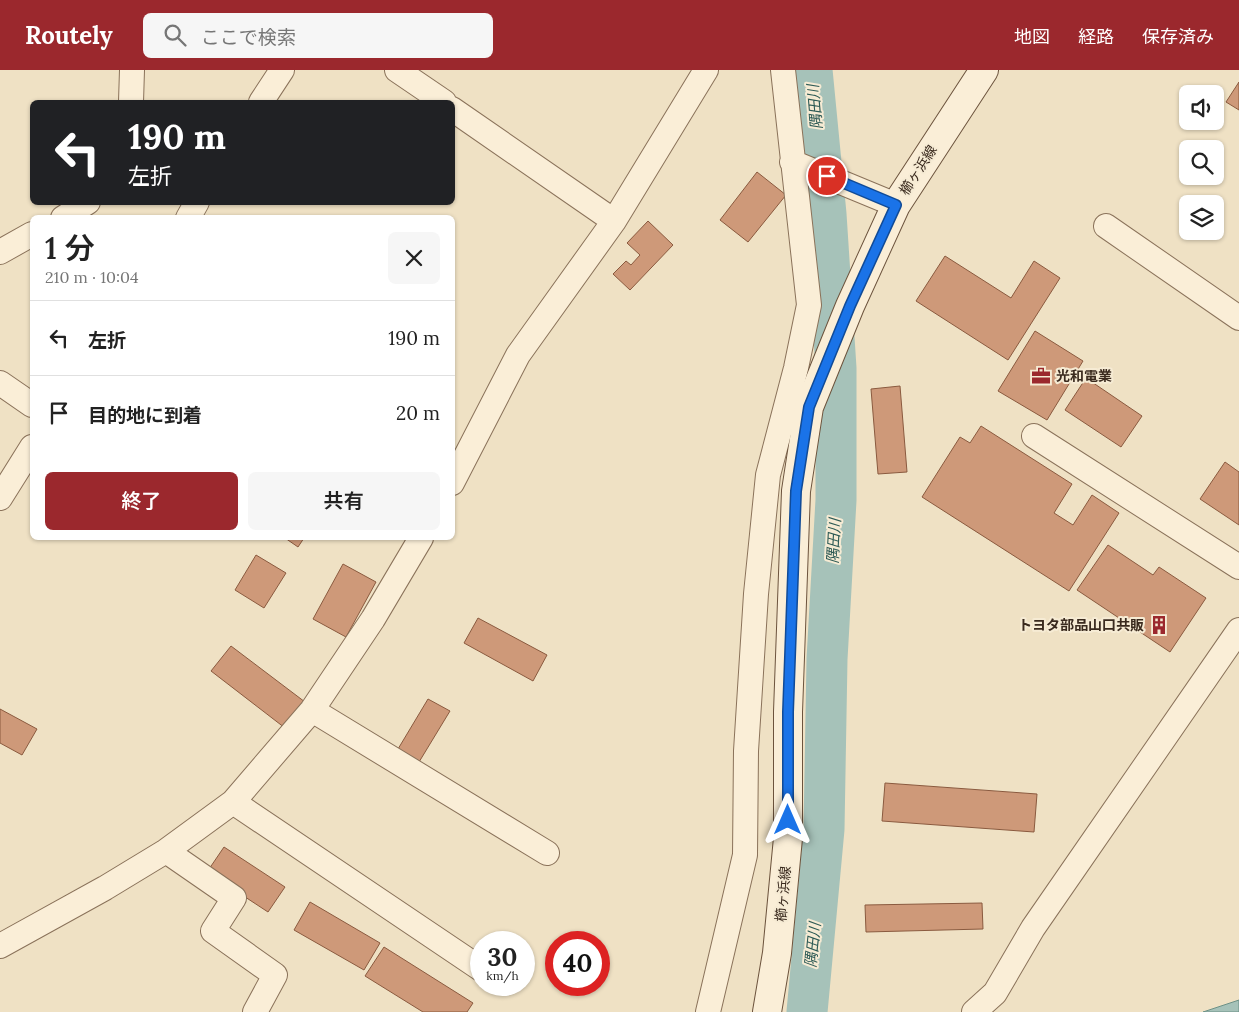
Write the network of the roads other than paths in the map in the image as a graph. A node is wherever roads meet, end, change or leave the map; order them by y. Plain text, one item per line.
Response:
1 (132, 70) edge
2 (282, 70) edge
3 (398, 70) edge
4 (706, 70) edge
5 (783, 70) edge
6 (984, 70) edge
7 (131, 100) edge
8 (262, 100) edge
9 (441, 100) edge
10 (455, 110) edge
11 (792, 162) junction
12 (83, 205) edge
13 (896, 205) junction
14 (68, 215) edge
15 (614, 221) junction
16 (1106, 226) dead end
17 (30, 235) edge
18 (0, 252) edge
19 (1239, 318) edge
20 (0, 384) edge
21 (30, 404) edge
22 (1034, 436) dead end
23 (30, 450) edge
24 (455, 477) edge
25 (0, 498) edge
26 (420, 540) edge
27 (1239, 567) edge
28 (1239, 630) edge
29 (312, 710) junction
30 (233, 802) junction
31 (166, 851) junction
32 (547, 853) dead end
33 (0, 946) edge
34 (470, 962) edge
35 (255, 1012) edge
36 (708, 1012) edge
37 (768, 1012) edge
38 (974, 1012) edge

1 - 7 street
2 - 8 street
3 - 9 street
4 - 15 street
5 - 11 street
6 - 13 street, 櫛ヶ浜線
10 - 15 street
11 - 13 street
11 - 36 street
12 - 14 street
13 - 37 street, 櫛ヶ浜線
15 - 24 street
16 - 19 street
17 - 18 street
20 - 21 street
22 - 27 street
23 - 25 street
26 - 29 street
28 - 38 street
29 - 30 street
29 - 32 street
30 - 31 street
30 - 34 street
31 - 33 street
31 - 35 street

